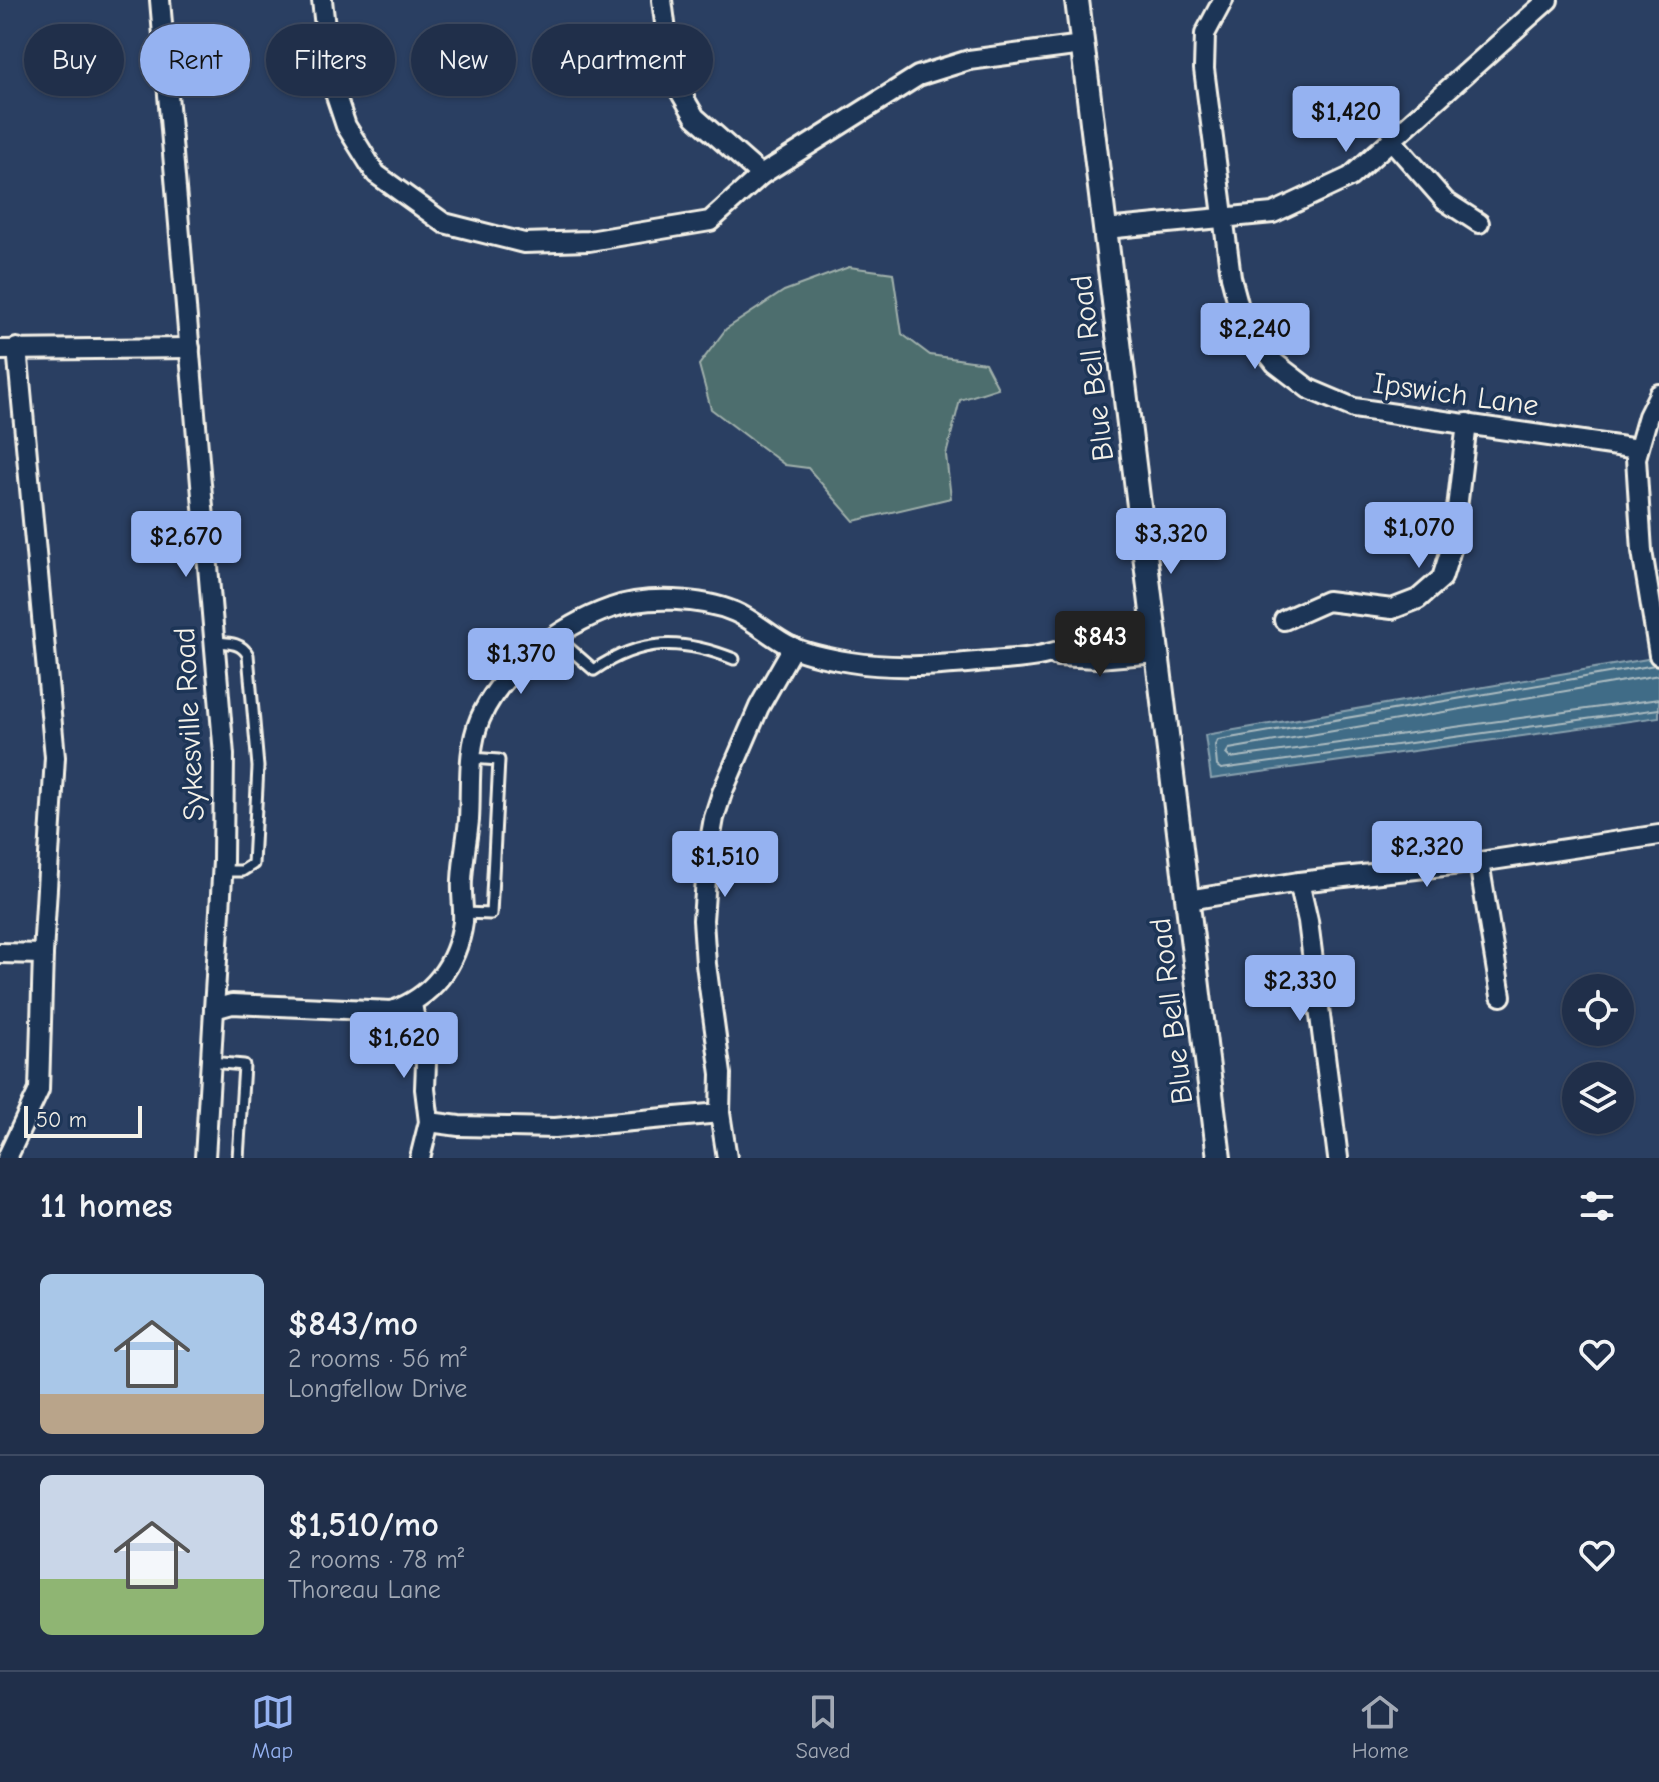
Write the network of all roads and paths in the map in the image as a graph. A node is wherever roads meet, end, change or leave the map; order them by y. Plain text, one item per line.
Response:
1 (160, 0) edge
2 (322, 0) edge
3 (662, 0) edge
4 (1077, 0) edge
5 (1223, 0) edge
6 (1548, 0) edge
7 (1082, 45) junction
8 (1393, 142) junction
9 (761, 175) junction
10 (1222, 217) junction
11 (1479, 223) dead end
12 (1105, 229) junction
13 (190, 348) junction
14 (8, 349) edge
15 (1659, 394) edge
16 (1467, 423) junction
17 (1638, 449) junction
18 (1654, 587) edge
19 (1284, 620) dead end
20 (555, 636) junction
21 (213, 642) junction
22 (1156, 642) junction
23 (793, 647) junction
24 (1659, 655) edge
25 (734, 659) dead end
26 (471, 758) junction
27 (1659, 835) edge
28 (1479, 862) junction
29 (222, 871) junction
30 (1299, 882) junction
31 (1188, 900) junction
32 (463, 913) junction
33 (0, 953) edge
34 (43, 954) junction
35 (1501, 996) dead end
36 (412, 1004) junction
37 (214, 1009) junction
38 (211, 1062) junction
39 (720, 1113) junction
40 (429, 1122) junction
41 (7, 1158) edge
42 (205, 1158) edge
43 (238, 1158) edge
44 (420, 1158) edge
45 (727, 1158) edge
46 (1219, 1158) edge
47 (1338, 1158) edge

1 - 13 street, Sykesville Road
2 - 9 street
3 - 9 street
4 - 7 street, Blue Bell Road
5 - 10 street, Ipswich Lane
6 - 8 street
7 - 9 street
7 - 12 street, Blue Bell Road
8 - 10 street
8 - 11 street
10 - 12 street
10 - 16 street, Ipswich Lane
12 - 22 street, Blue Bell Road
13 - 14 street
13 - 21 street, Sykesville Road
14 - 34 street
15 - 17 street
16 - 17 street, Ipswich Lane
16 - 19 street
17 - 18 street
18 - 24 street
20 - 23 street
20 - 25 lane
20 - 26 street
21 - 29 street, Sykesville Road
21 - 29 lane
22 - 23 street
22 - 31 street, Blue Bell Road
23 - 39 street
26 - 32 street
26 - 32 lane
27 - 28 street
28 - 30 street
28 - 35 street
29 - 37 street, Sykesville Road
30 - 31 street
30 - 47 street
31 - 46 street, Blue Bell Road
32 - 36 street
33 - 34 street
34 - 41 street
36 - 37 street
36 - 40 street
37 - 38 street, Sykesville Road
38 - 42 street, Sykesville Road
38 - 43 lane
39 - 40 street
39 - 45 street
40 - 44 street

